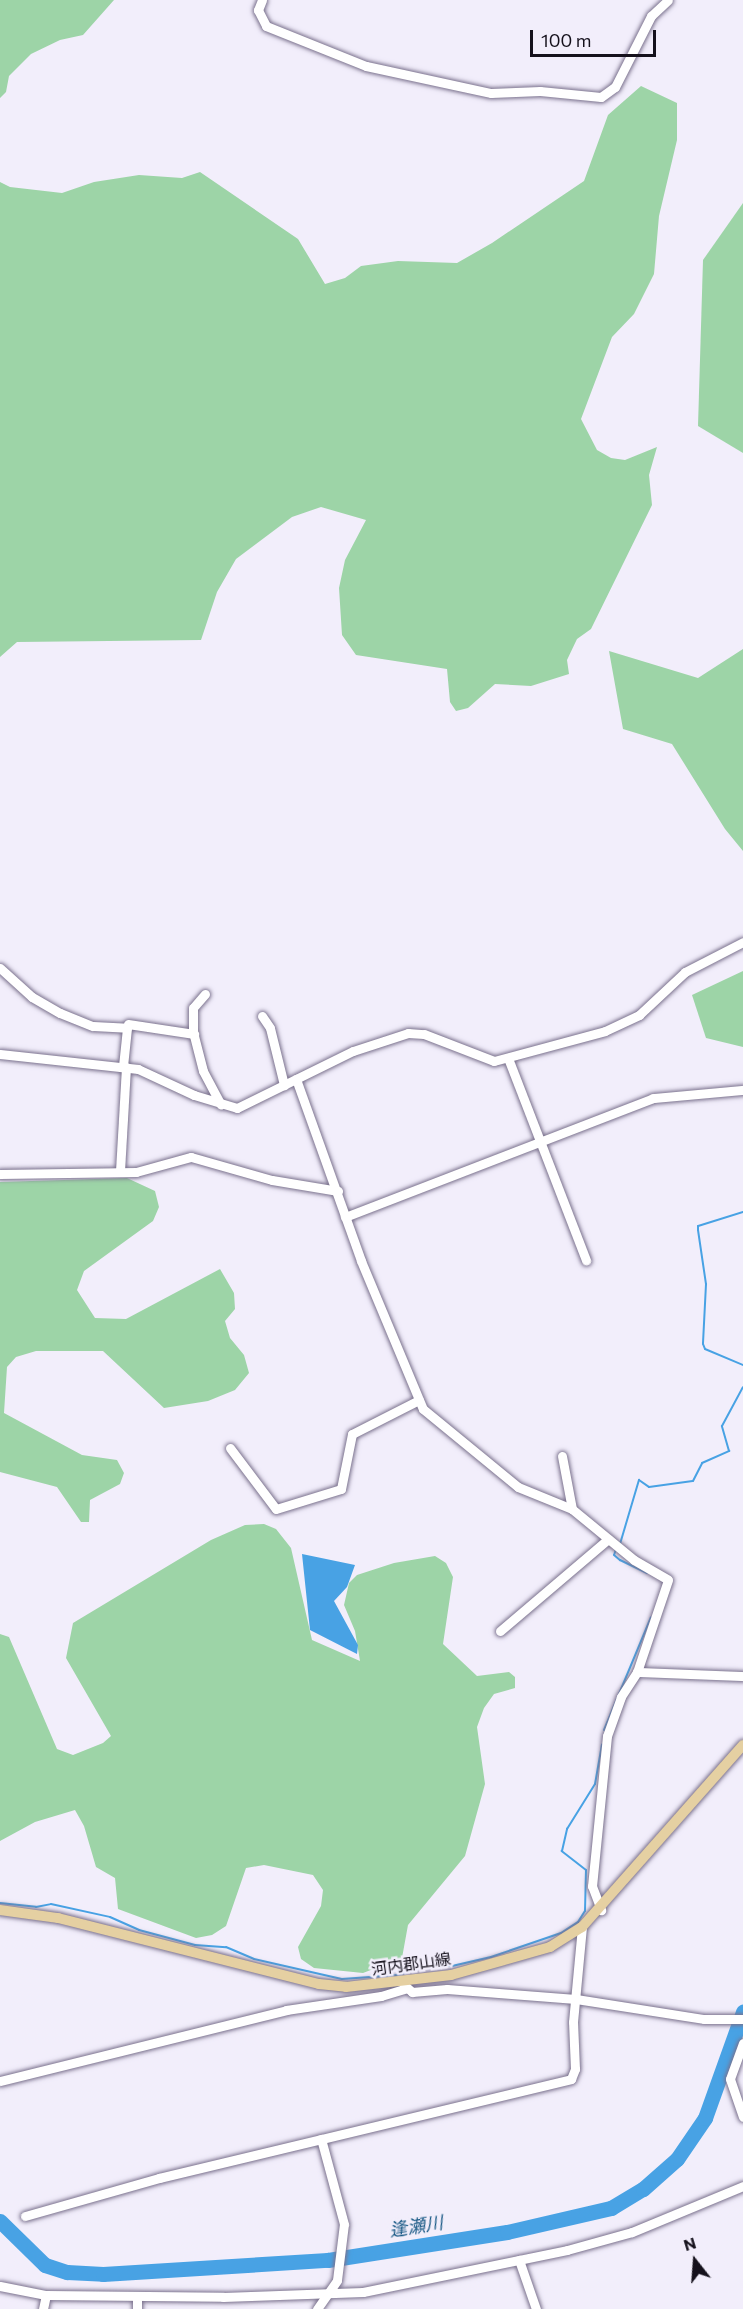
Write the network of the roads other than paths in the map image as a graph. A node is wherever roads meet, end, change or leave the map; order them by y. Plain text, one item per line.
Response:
1 (262, 0) edge
2 (668, 0) edge
3 (743, 942) edge
4 (0, 968) edge
5 (205, 994) dead end
6 (262, 1016) dead end
7 (128, 1024) dead end
8 (194, 1034) junction
9 (0, 1054) edge
10 (508, 1058) junction
11 (124, 1067) junction
12 (296, 1079) junction
13 (284, 1085) junction
14 (743, 1090) edge
15 (221, 1105) junction
16 (540, 1143) junction
17 (120, 1171) junction
18 (0, 1174) edge
19 (338, 1191) junction
20 (345, 1217) junction
21 (586, 1260) dead end
22 (419, 1400) junction
23 (230, 1448) dead end
24 (562, 1456) dead end
25 (572, 1509) junction
26 (608, 1539) junction
27 (500, 1631) dead end
28 (637, 1672) junction
29 (743, 1676) edge
30 (743, 1745) edge
31 (0, 1910) edge
32 (601, 1910) junction
33 (582, 1928) junction
34 (405, 1985) junction
35 (576, 1999) junction
36 (743, 2019) edge
37 (743, 2043) edge
38 (0, 2081) edge
39 (743, 2117) edge
40 (321, 2139) junction
41 (743, 2186) edge
42 (25, 2216) dead end
43 (519, 2260) junction
44 (0, 2286) edge
45 (46, 2295) junction
46 (330, 2295) junction
47 (136, 2297) junction
48 (43, 2309) edge
49 (137, 2309) edge
50 (318, 2309) edge
51 (536, 2309) edge

1 - 2 street
3 - 10 street
4 - 11 street
5 - 8 street
6 - 13 street
7 - 8 street
8 - 15 street
9 - 11 street
10 - 12 street
10 - 16 street
11 - 15 street
11 - 17 street
12 - 13 street
12 - 19 street
13 - 15 street
14 - 16 street
16 - 20 street
16 - 21 street
17 - 18 street
17 - 19 street
19 - 20 street
20 - 22 street
22 - 23 street
22 - 25 street
24 - 25 street
25 - 26 street
26 - 27 street
26 - 28 street
28 - 29 street
28 - 32 street
30 - 32 main road, 河内郡山線
31 - 34 main road, 河内郡山線
32 - 33 main road, 河内郡山線
33 - 34 main road, 河内郡山線
33 - 35 street
34 - 35 street
34 - 38 street
35 - 36 street
35 - 40 street
37 - 39 street
40 - 42 street
40 - 46 street
41 - 43 street
43 - 46 street
43 - 51 street
44 - 45 street
45 - 47 street
45 - 48 street
46 - 47 street
46 - 50 street
47 - 49 street

